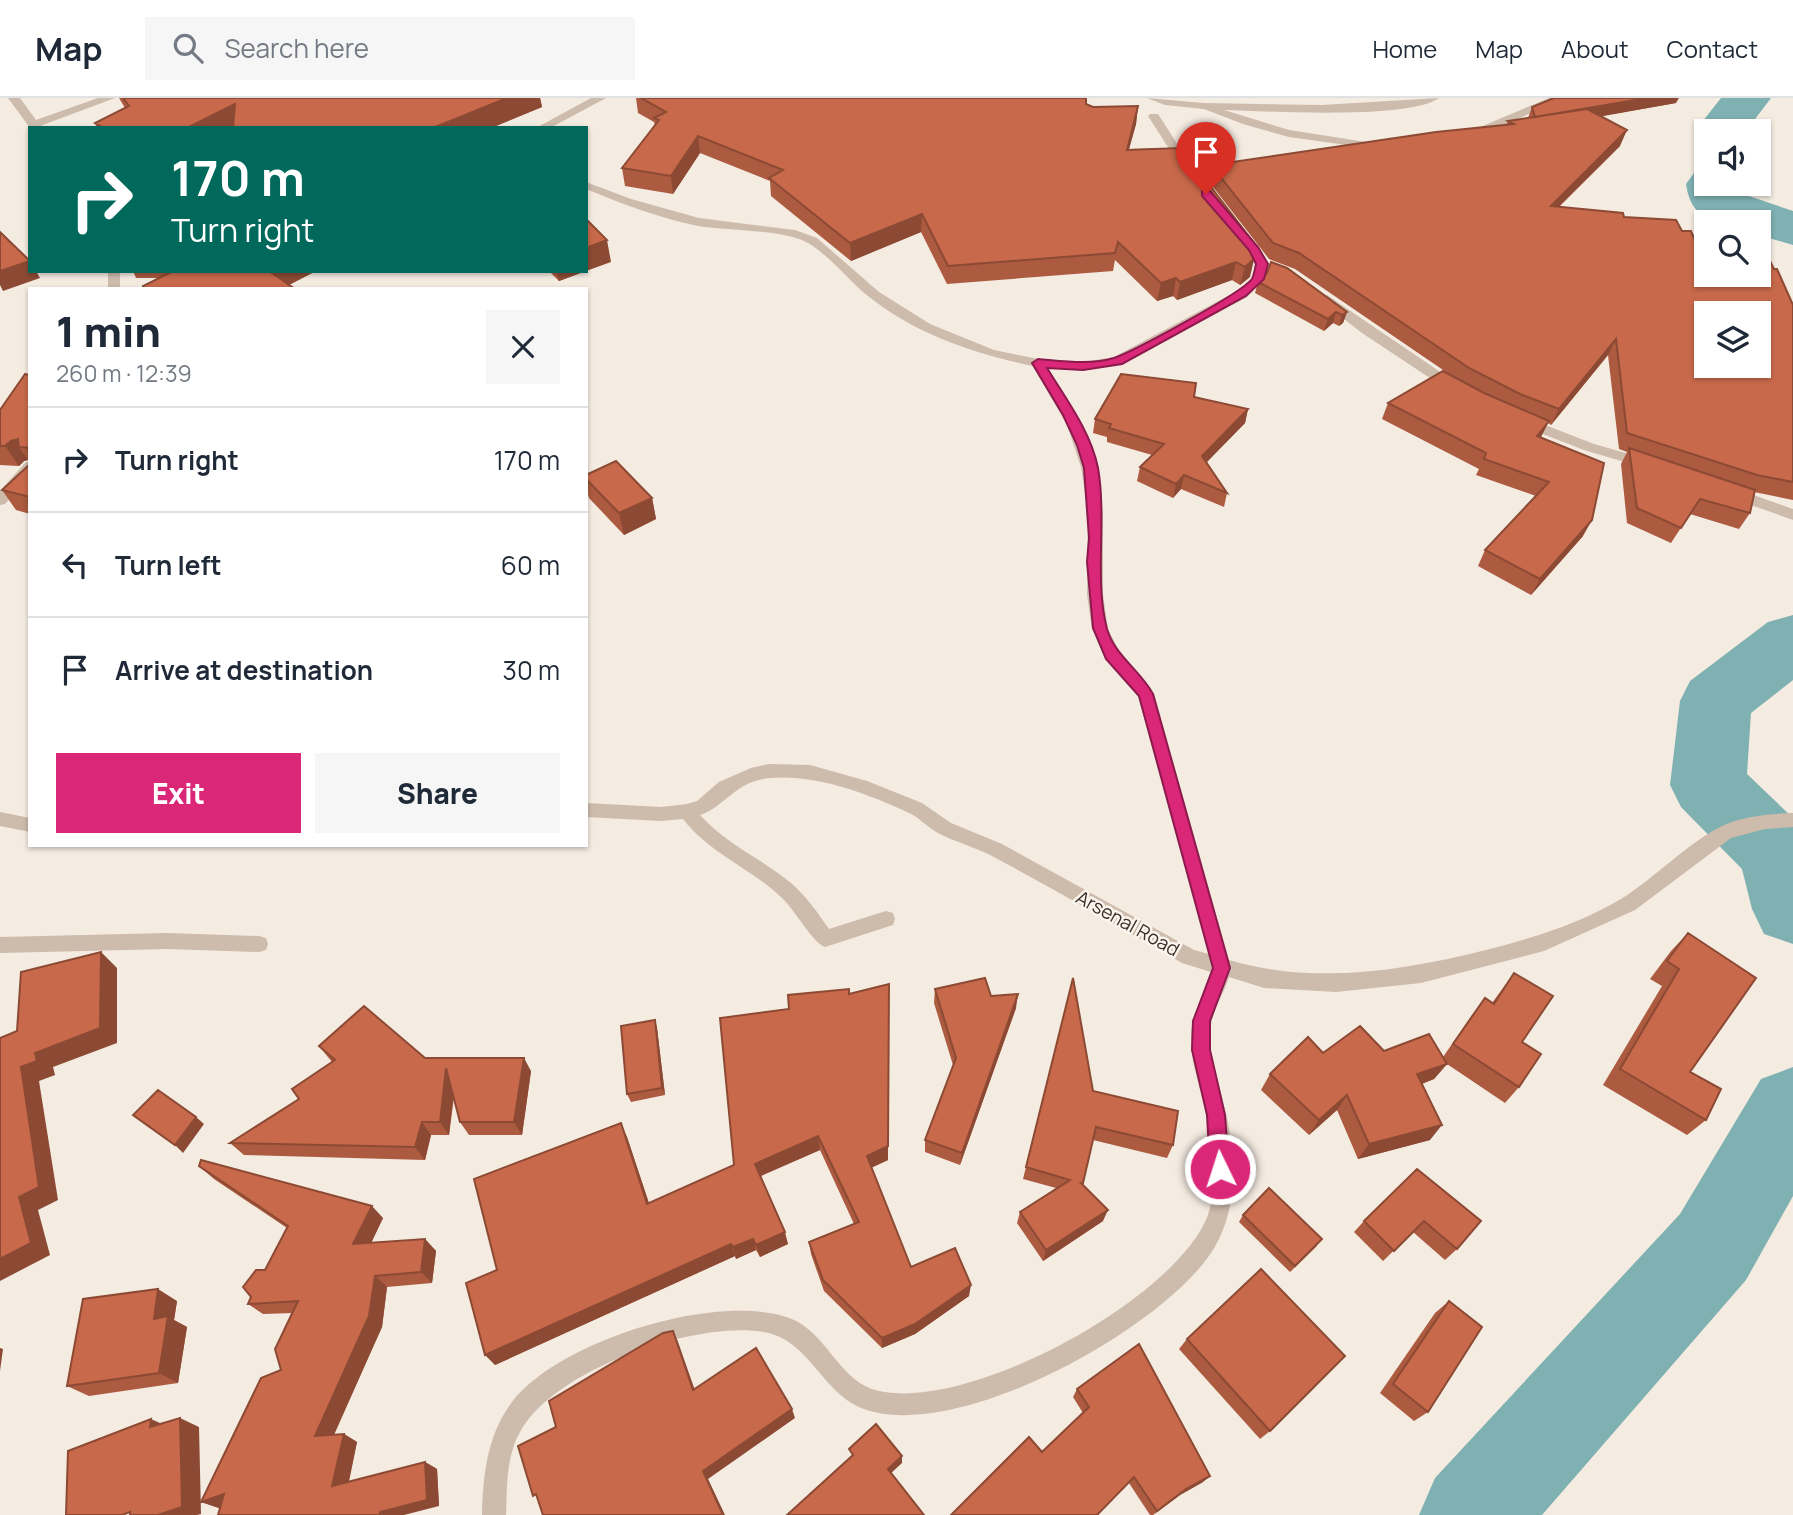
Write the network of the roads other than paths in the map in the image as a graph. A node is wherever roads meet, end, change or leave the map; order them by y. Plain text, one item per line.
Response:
1 (14, 98) edge
2 (109, 98) edge
3 (600, 98) edge
4 (1153, 98) edge
5 (1433, 98) edge
6 (1558, 98) edge
7 (1188, 105) junction
8 (1206, 106) junction
9 (34, 126) edge
10 (545, 126) edge
11 (1460, 136) edge
12 (1388, 145) edge
13 (1193, 177) edge
14 (588, 186) edge
15 (1234, 229) edge
16 (1316, 290) edge
17 (1038, 363) junction
18 (1466, 394) edge
19 (1507, 415) edge
20 (1657, 467) edge
21 (28, 468) edge
22 (1716, 486) edge
23 (0, 500) edge
24 (1793, 515) edge
25 (588, 810) edge
26 (687, 811) junction
27 (0, 819) edge
28 (1793, 820) edge
29 (28, 825) edge
30 (886, 919) dead end
31 (259, 944) dead end
32 (0, 946) edge
33 (1221, 968) junction
34 (495, 1515) edge

1 - 9 street
2 - 9 street
3 - 10 street
4 - 7 street
5 - 8 street
6 - 11 street
7 - 8 street
7 - 13 street
8 - 12 street
14 - 17 street
15 - 17 street
16 - 18 street
17 - 33 street
19 - 20 street
21 - 23 street
22 - 24 street
25 - 26 street, Arsenal Road
26 - 30 street
26 - 33 street, Arsenal Road
27 - 29 street
28 - 33 street, Arsenal Road
31 - 32 street
33 - 34 street

